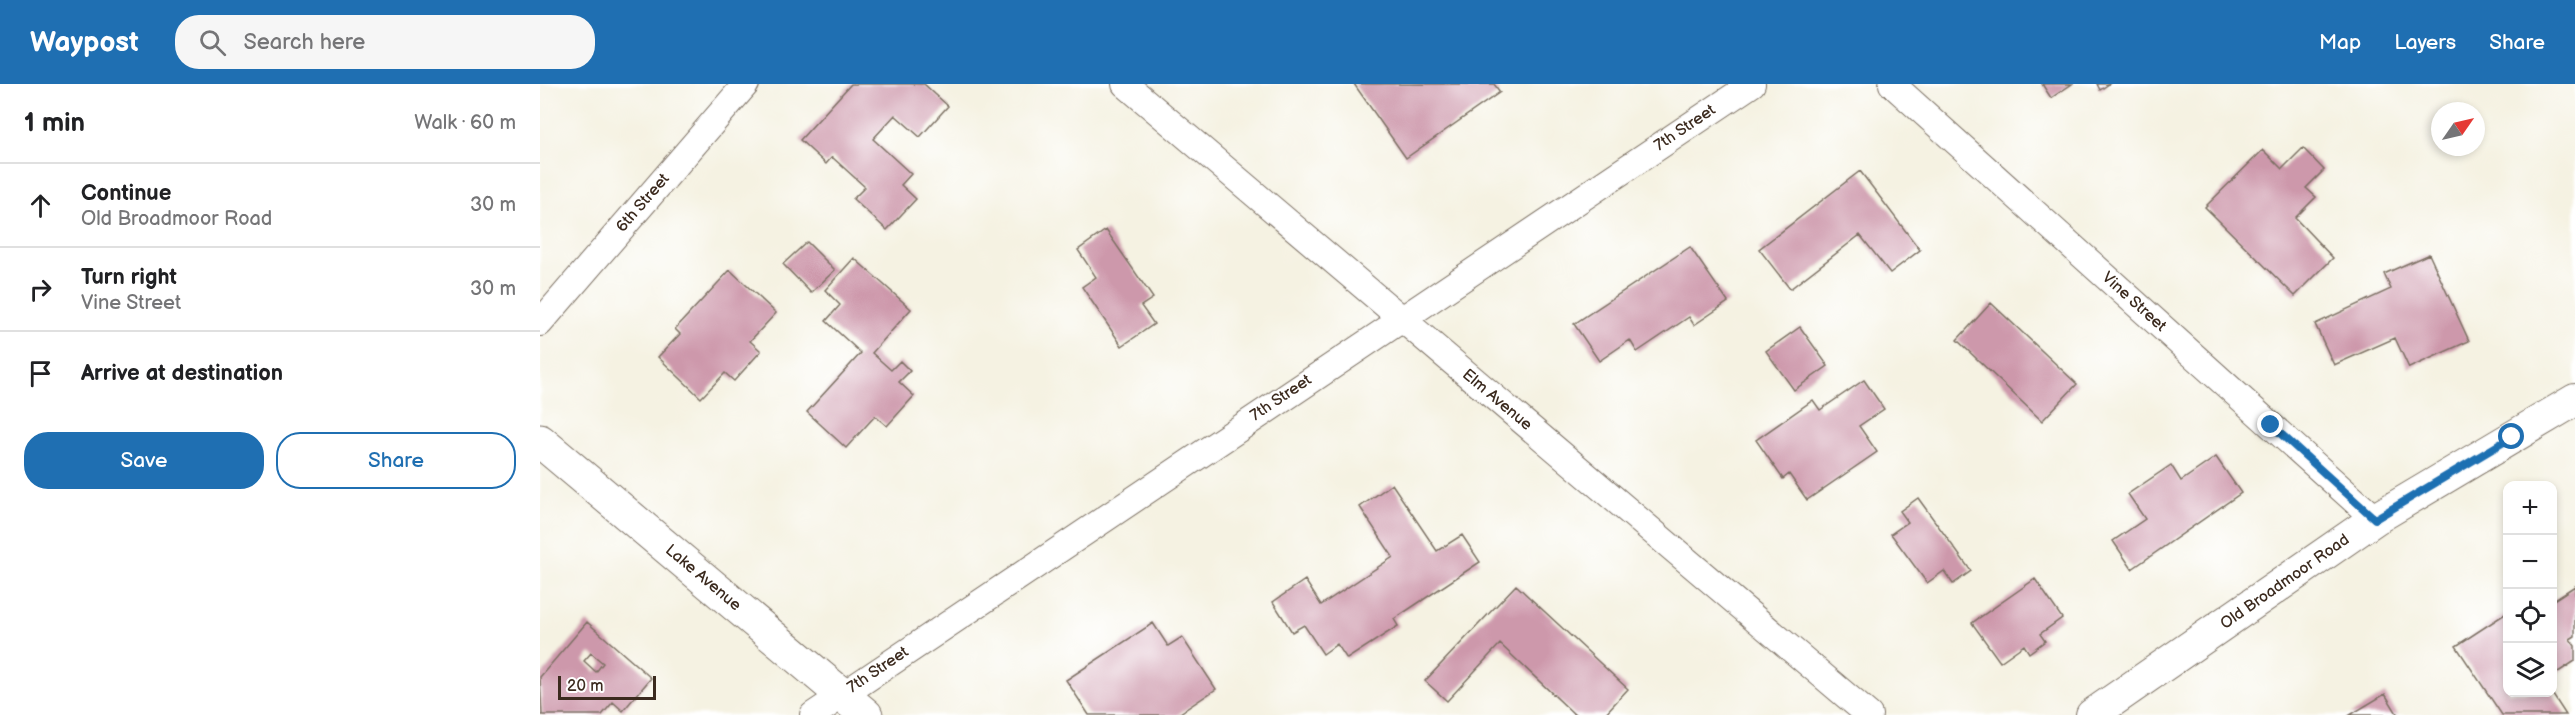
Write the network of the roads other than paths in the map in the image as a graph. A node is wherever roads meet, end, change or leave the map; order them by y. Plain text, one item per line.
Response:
1 (746, 84) edge
2 (1125, 84) edge
3 (1752, 84) edge
4 (1892, 84) edge
5 (1401, 318) junction
6 (540, 323) edge
7 (2575, 400) edge
8 (540, 441) edge
9 (2375, 519) junction
10 (854, 705) edge
11 (813, 715) edge
12 (1869, 715) edge
13 (2092, 715) edge

1 - 6 street, 6th Street
2 - 5 street, Elm Avenue
3 - 5 street, 7th Street
4 - 9 street, Vine Street
5 - 10 street, 7th Street
5 - 12 street, Elm Avenue
7 - 9 street, Old Broadmoor Road
8 - 10 main road, Lake Avenue
9 - 13 street, Old Broadmoor Road
10 - 11 street, 7th Street

